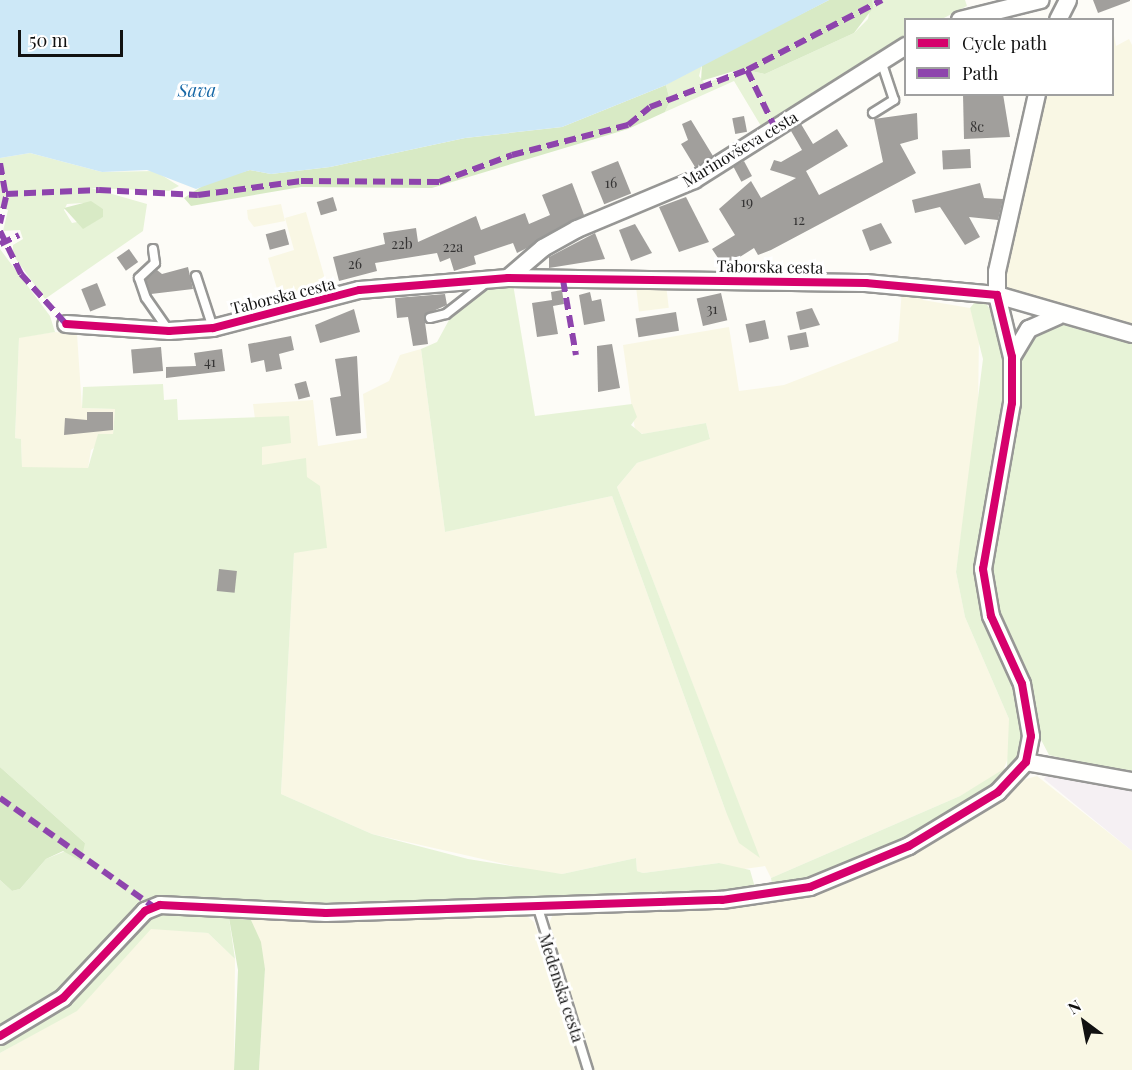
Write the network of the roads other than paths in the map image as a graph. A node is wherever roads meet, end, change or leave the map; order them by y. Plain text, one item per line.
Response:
1 (1041, 0) edge
2 (1068, 0) edge
3 (968, 18) edge
4 (1059, 18) edge
5 (904, 47) edge
6 (881, 61) junction
7 (1037, 96) edge
8 (873, 113) dead end
9 (153, 249) dead end
10 (196, 276) dead end
11 (508, 278) junction
12 (487, 282) junction
13 (998, 295) junction
14 (1059, 316) junction
15 (430, 318) dead end
16 (66, 324) dead end
17 (213, 328) junction
18 (169, 331) junction
19 (1132, 334) edge
20 (1012, 357) junction
21 (1026, 762) junction
22 (1132, 781) edge
23 (537, 905) junction
24 (0, 1036) edge
25 (588, 1070) edge

1 - 3 street
2 - 4 street
5 - 6 street, Marinovševa cesta
6 - 8 lane
6 - 11 street, Marinovševa cesta
7 - 13 street
9 - 18 lane
10 - 17 lane
11 - 12 street, Taborska cesta
11 - 13 street, Taborska cesta
12 - 15 lane
12 - 17 street, Taborska cesta
13 - 14 street
13 - 20 street
14 - 19 street
14 - 20 street
16 - 18 street, Taborska cesta
17 - 18 street, Taborska cesta
20 - 21 street
21 - 22 street
21 - 23 street
23 - 24 street
23 - 25 lane, Medenska cesta

